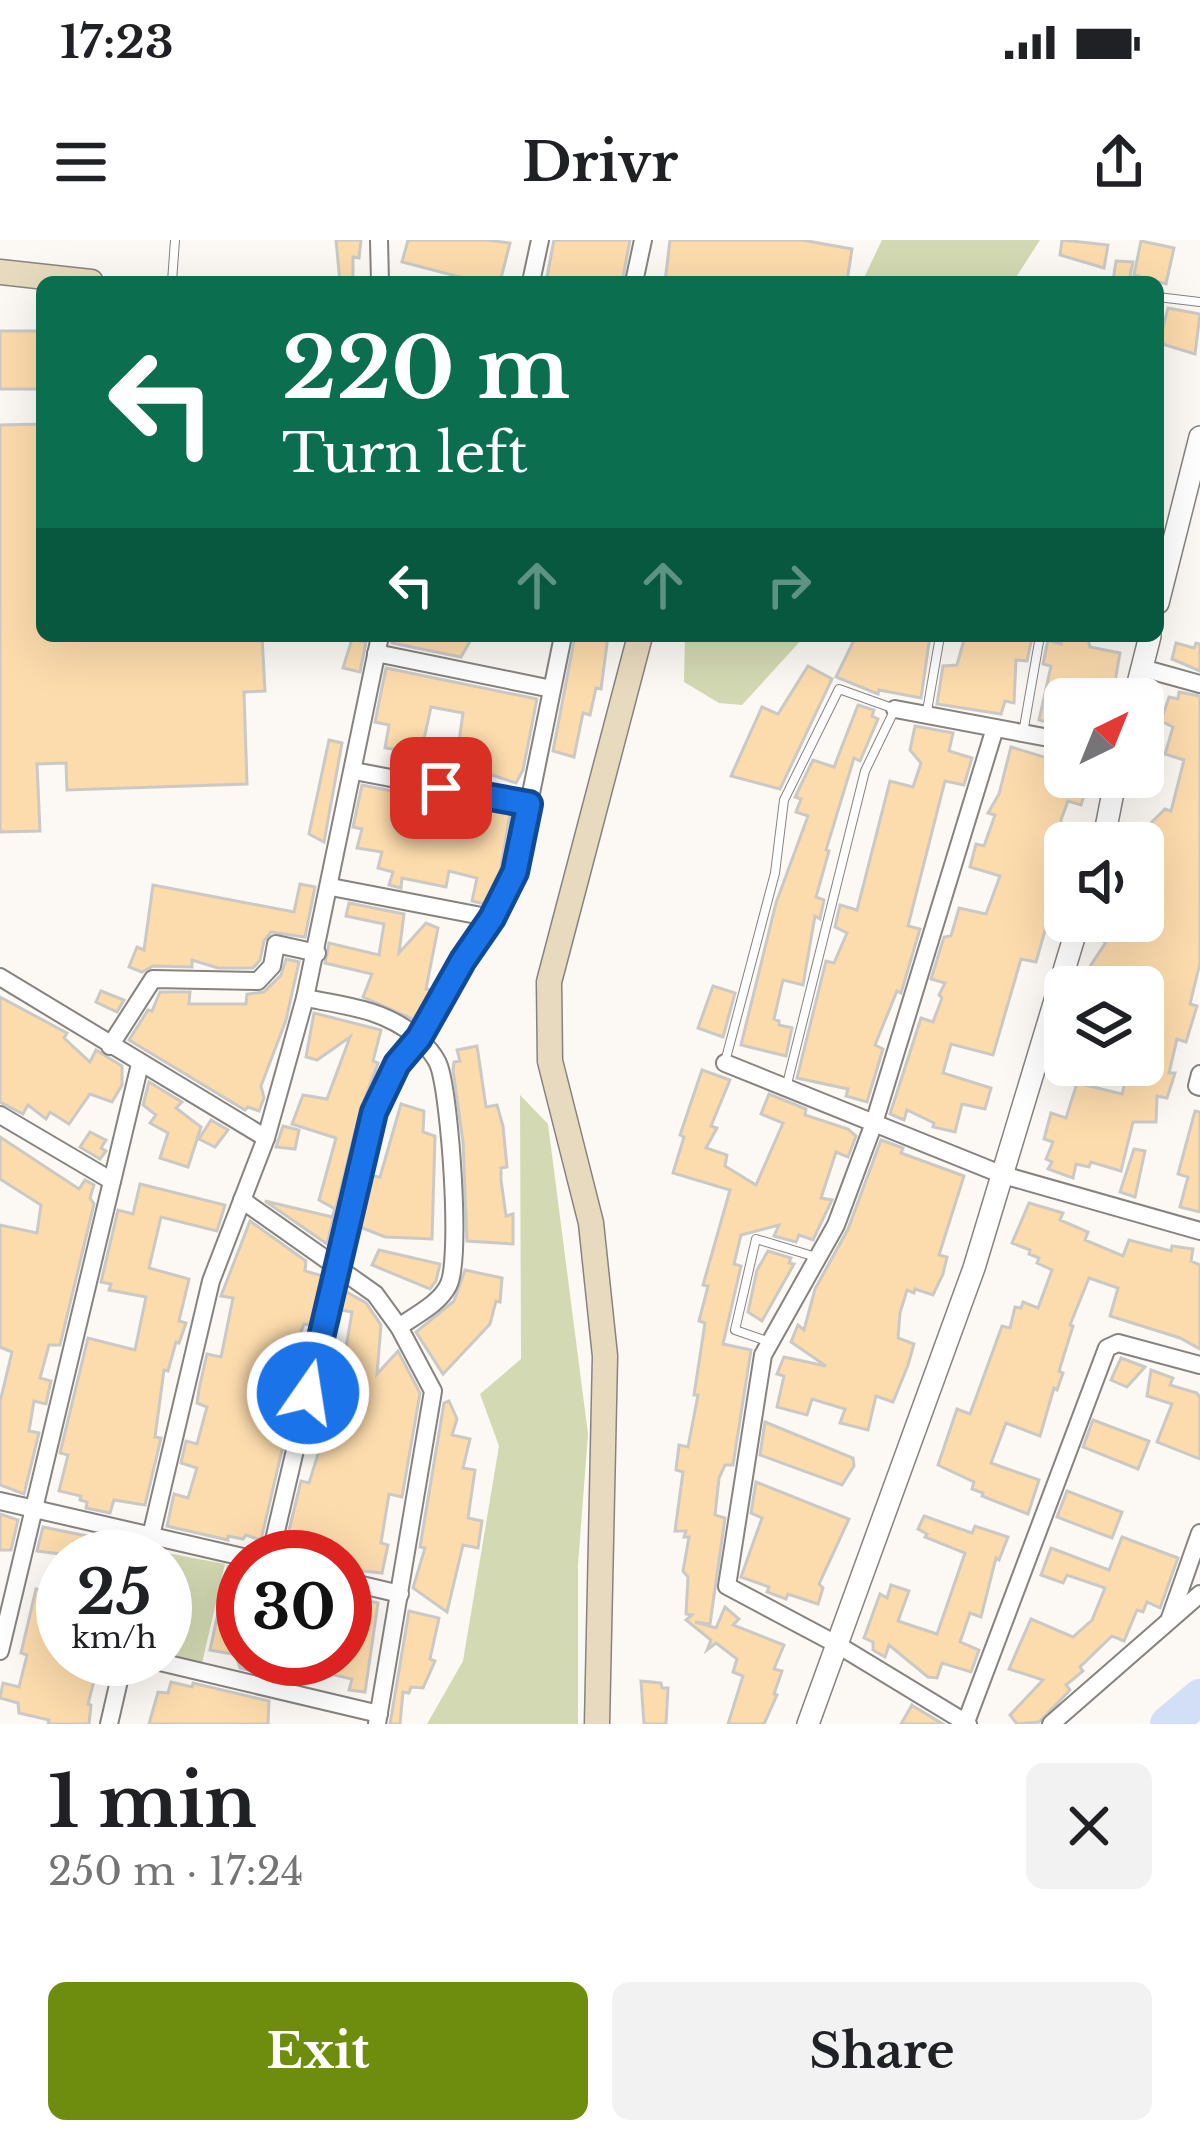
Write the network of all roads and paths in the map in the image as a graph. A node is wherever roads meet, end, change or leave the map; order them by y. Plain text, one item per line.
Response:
1 (176, 240) edge
2 (379, 240) edge
3 (540, 240) edge
4 (644, 240) edge
5 (0, 272) edge
6 (36, 276) edge
7 (173, 276) edge
8 (380, 276) edge
9 (532, 276) edge
10 (635, 276) edge
11 (1164, 298) edge
12 (1200, 302) edge
13 (1200, 437) edge
14 (1164, 579) edge
15 (562, 642) edge
16 (638, 642) edge
17 (939, 642) edge
18 (1039, 642) edge
19 (1148, 642) edge
20 (378, 644) edge
21 (1142, 668) junction
22 (1139, 678) edge
23 (1200, 683) edge
24 (552, 689) junction
25 (895, 709) junction
26 (926, 715) junction
27 (995, 728) junction
28 (1023, 733) junction
29 (1044, 737) edge
30 (354, 771) junction
31 (529, 804) junction
32 (331, 887) junction
33 (492, 918) junction
34 (1073, 942) edge
35 (317, 953) junction
36 (0, 976) edge
37 (305, 998) junction
38 (419, 1038) junction
39 (110, 1046) junction
40 (725, 1063) joint
41 (140, 1064) junction
42 (1200, 1074) edge
43 (1200, 1087) edge
44 (786, 1088) junction
45 (0, 1114) edge
46 (874, 1123) junction
47 (266, 1138) junction
48 (1003, 1174) junction
49 (112, 1181) junction
50 (242, 1200) junction
51 (1200, 1231) edge
52 (818, 1257) junction
53 (338, 1270) junction
54 (398, 1328) junction
55 (770, 1342) junction
56 (1200, 1365) edge
57 (0, 1501) edge
58 (32, 1509) junction
59 (118, 1530) edge
60 (153, 1530) edge
61 (276, 1530) edge
62 (1200, 1534) edge
63 (372, 1587) edge
64 (400, 1594) junction
65 (1200, 1594) edge
66 (1170, 1619) junction
67 (838, 1645) junction
68 (0, 1652) edge
69 (192, 1671) edge
70 (118, 1686) edge
71 (378, 1719) edge
72 (967, 1723) edge
73 (109, 1724) edge
74 (597, 1724) edge
75 (808, 1724) edge
76 (1051, 1724) edge

1 - 7 lane
2 - 8 street
3 - 9 street
4 - 10 street
5 - 6 main road
11 - 12 lane
13 - 14 street
15 - 24 street
16 - 74 main road
17 - 26 lane
18 - 28 lane
19 - 21 street
20 - 24 street
20 - 30 street
21 - 22 street
21 - 23 street
24 - 31 street
25 - 26 street
25 - 40 lane
25 - 44 lane
26 - 27 street
27 - 28 street
27 - 46 street
28 - 29 street
30 - 31 street
30 - 32 street
31 - 33 street
32 - 33 street
32 - 35 street
33 - 38 street
34 - 48 street
35 - 37 street
35 - 39 street
36 - 39 street
37 - 38 street
37 - 47 street
38 - 53 street
38 - 54 street
39 - 41 street
40 - 44 street
41 - 47 street
41 - 49 street
42 - 43 street
44 - 46 street
45 - 49 street
46 - 48 street
46 - 52 street
47 - 50 street
48 - 51 street
48 - 67 street
49 - 58 street
50 - 53 street
50 - 60 street
52 - 55 street
52 - 55 lane
53 - 54 street
53 - 61 street
54 - 64 street
55 - 67 street
56 - 72 street
57 - 58 street
58 - 59 street
58 - 68 street
62 - 66 street
63 - 64 street
64 - 71 street
65 - 66 street
66 - 76 street
67 - 72 street
67 - 75 street
69 - 71 street
70 - 73 street

